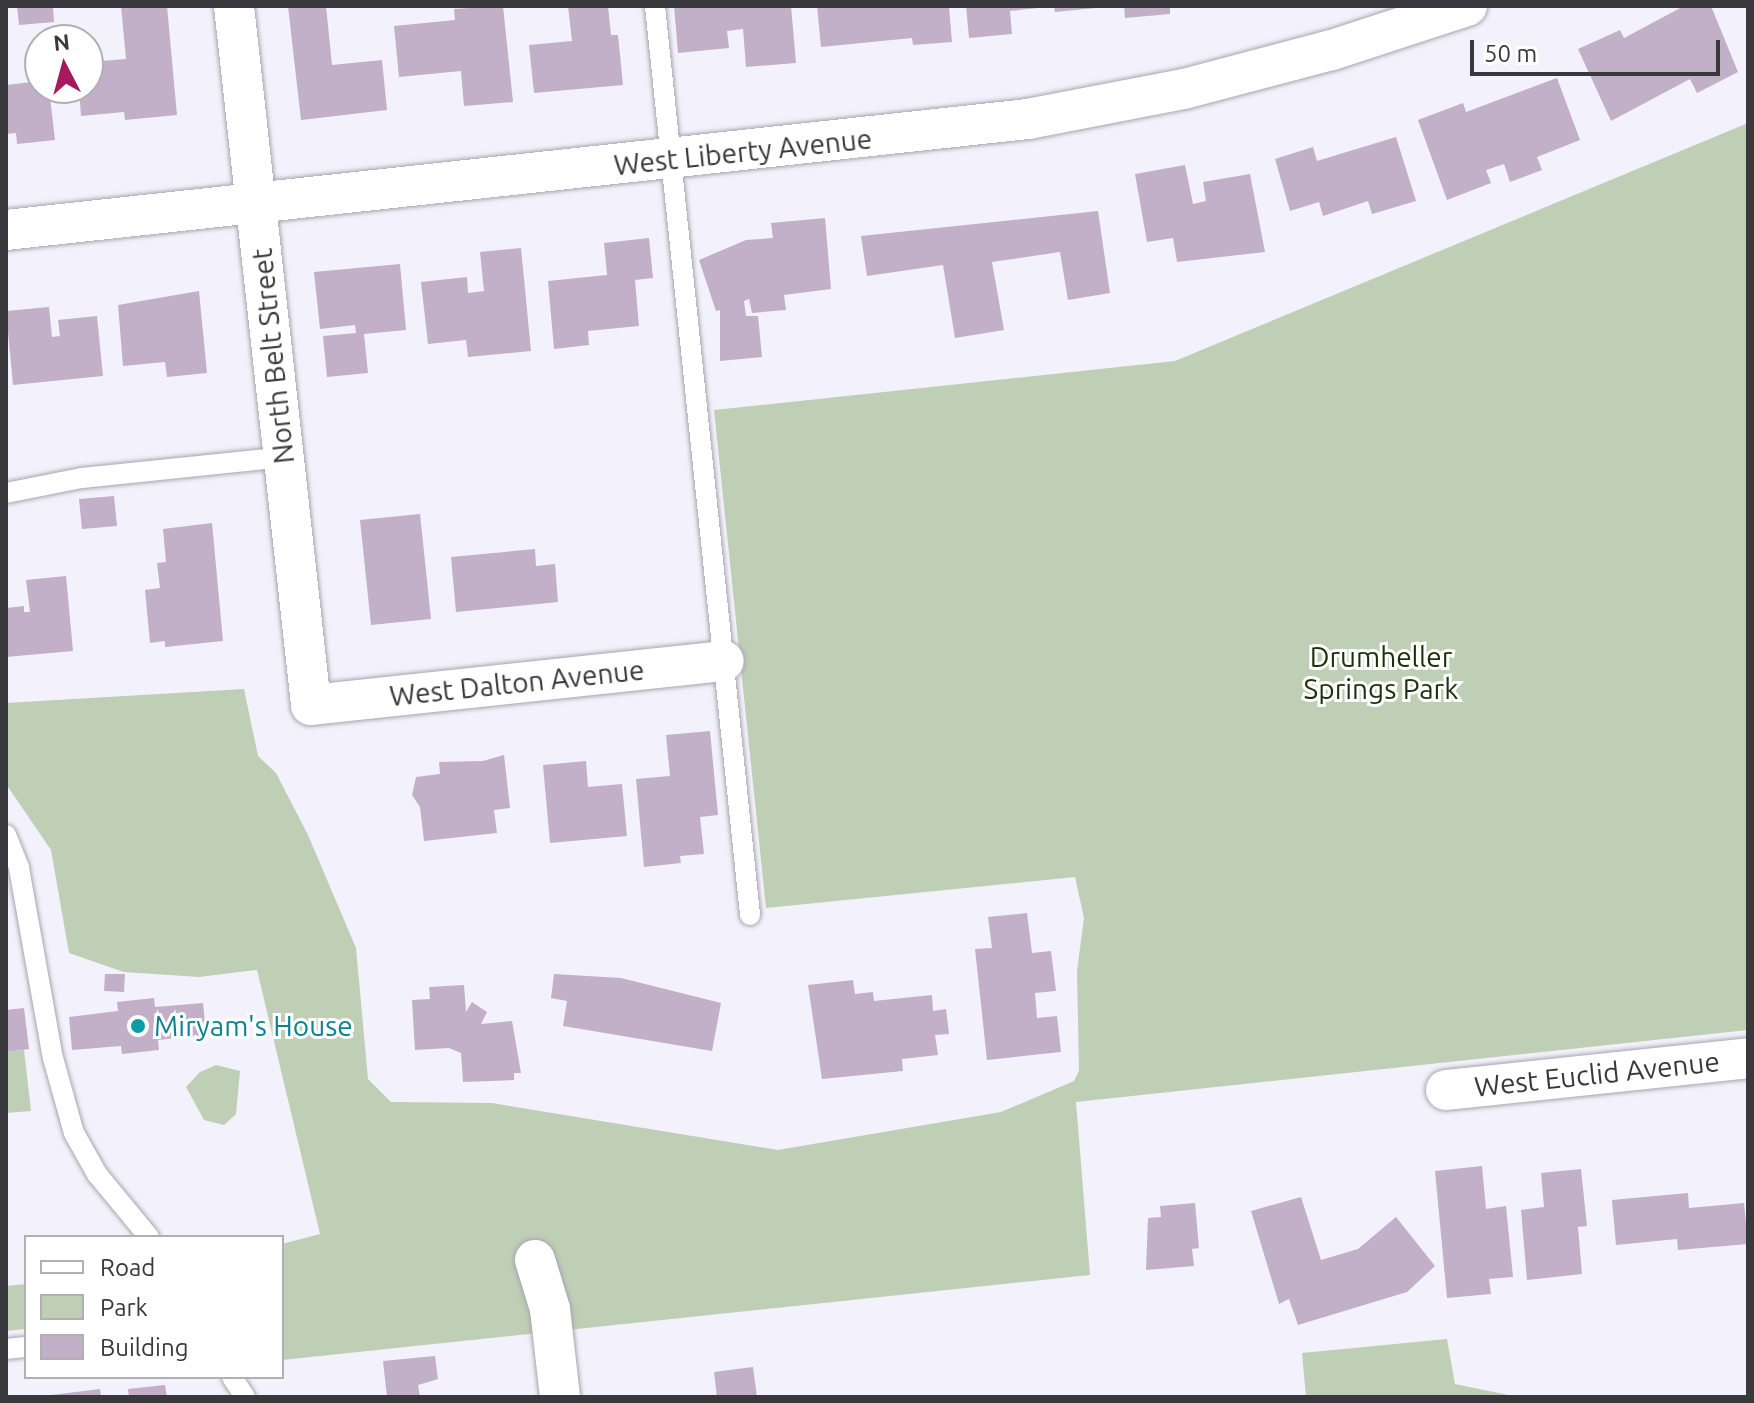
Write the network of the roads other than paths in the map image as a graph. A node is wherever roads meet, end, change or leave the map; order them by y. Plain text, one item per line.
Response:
1 (234, 6) edge
2 (655, 6) edge
3 (1467, 6) edge
4 (672, 159) junction
5 (256, 204) junction
6 (6, 230) edge
7 (284, 457) junction
8 (6, 493) edge
9 (724, 661) junction
10 (311, 705) joint
11 (6, 835) edge
12 (750, 915) dead end
13 (1748, 1058) edge
14 (1446, 1090) dead end
15 (147, 1235) edge
16 (535, 1260) dead end
17 (233, 1379) edge
18 (245, 1397) edge
19 (560, 1397) edge

1 - 5 street, North Belt Street
2 - 4 lane
3 - 4 street, West Liberty Avenue
4 - 5 street, West Liberty Avenue
4 - 9 lane
5 - 6 street, West Liberty Avenue
5 - 7 street, North Belt Street
7 - 8 lane
7 - 10 street, North Belt Street
9 - 10 street, West Dalton Avenue
9 - 12 lane
11 - 15 lane
13 - 14 street, West Euclid Avenue
16 - 19 street
17 - 18 lane

